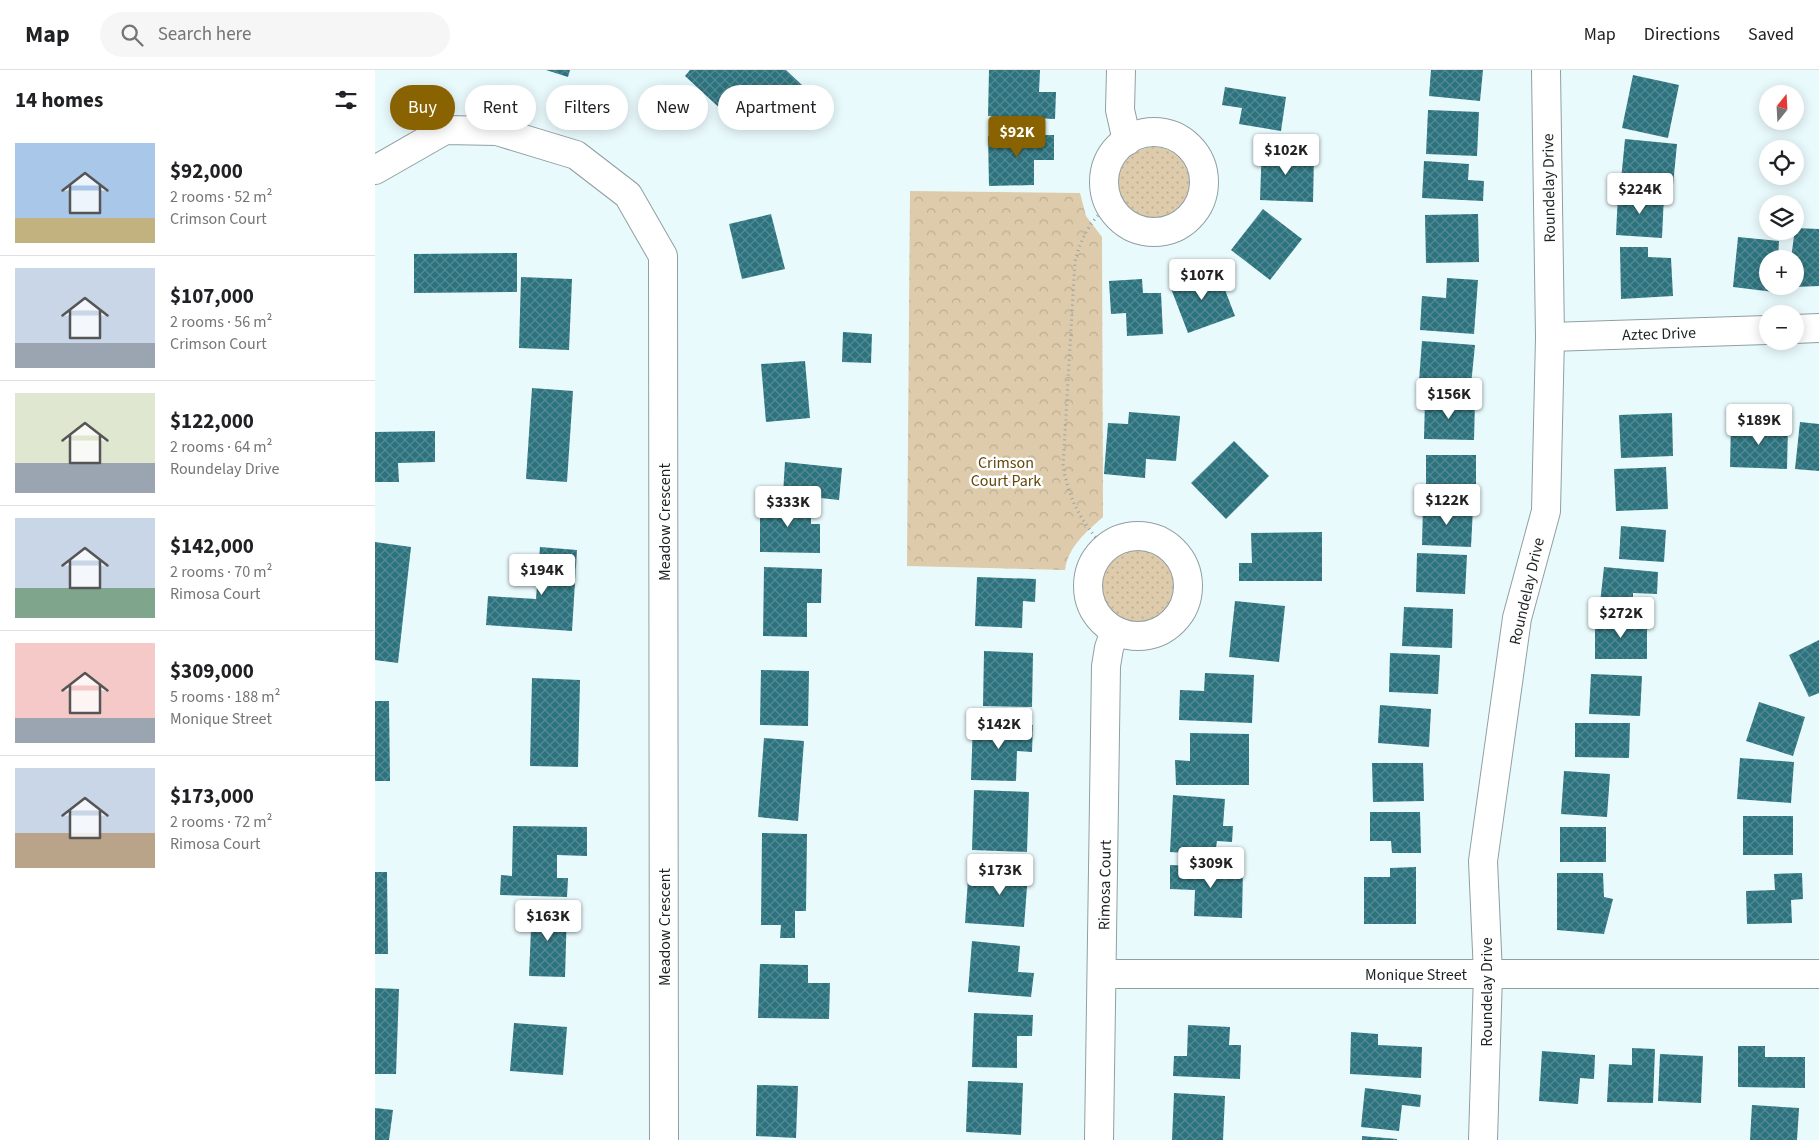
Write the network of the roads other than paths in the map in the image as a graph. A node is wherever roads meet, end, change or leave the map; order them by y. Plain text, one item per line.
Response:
1 (1121, 70) edge
2 (1546, 70) edge
3 (1127, 141) junction
4 (375, 170) edge
5 (1819, 328) edge
6 (1804, 329) edge
7 (1759, 330) edge
8 (1550, 337) junction
9 (1115, 631) junction
10 (1103, 974) junction
11 (1488, 974) junction
12 (1819, 974) edge
13 (664, 1140) edge
14 (1099, 1140) edge
15 (1483, 1140) edge

1 - 3 street
2 - 8 street, Roundelay Drive
3 - 3 street
4 - 13 street, Meadow Crescent
5 - 6 street
7 - 8 street, Aztec Drive
8 - 11 street, Roundelay Drive
9 - 9 street
9 - 10 street, Rimosa Court
10 - 11 street, Monique Street
10 - 14 street, Rimosa Court
11 - 12 street, Monique Street
11 - 15 street, Roundelay Drive

